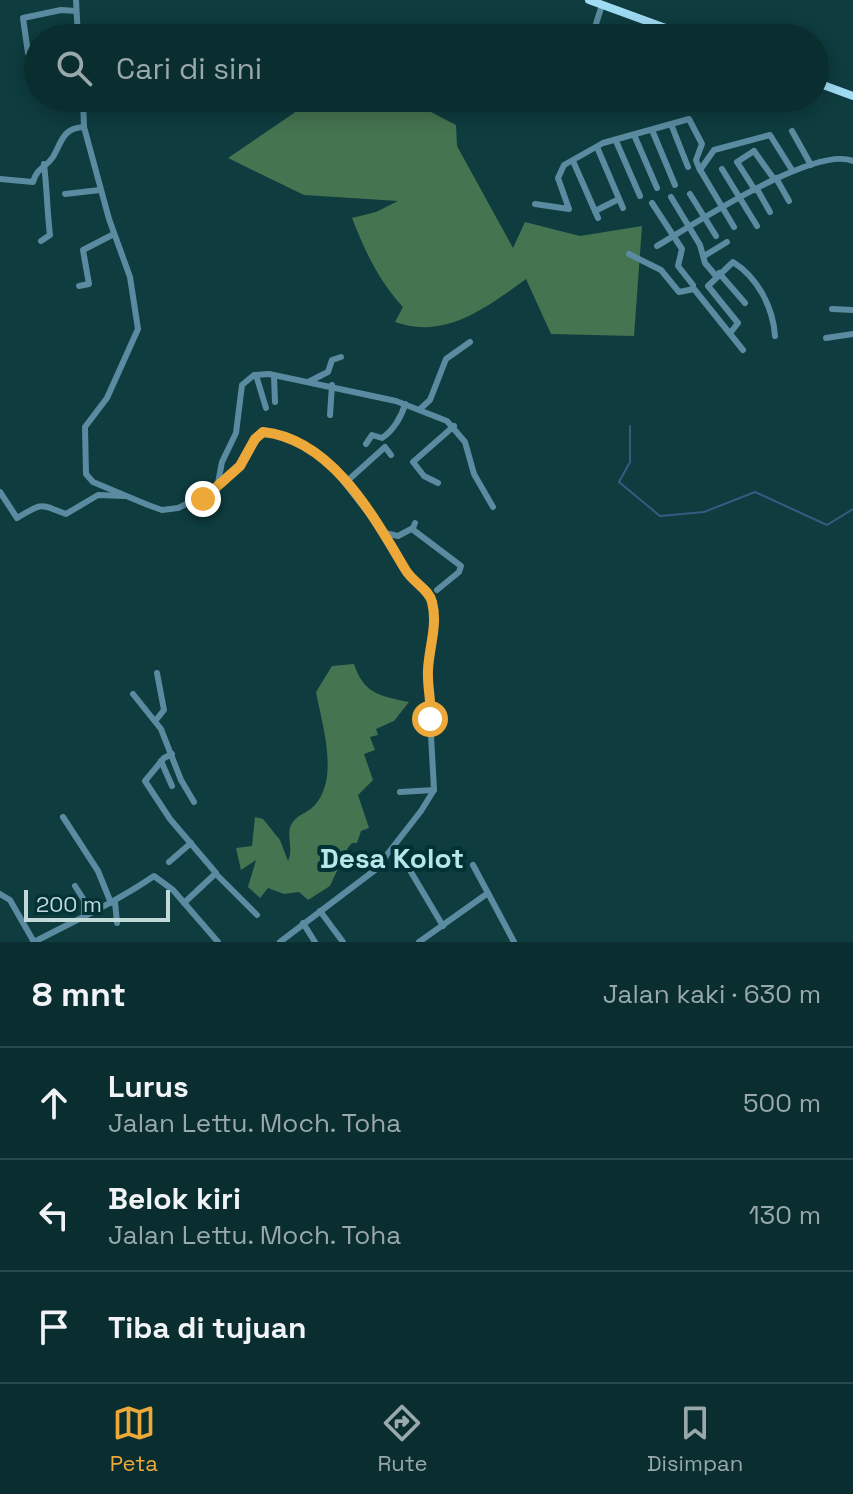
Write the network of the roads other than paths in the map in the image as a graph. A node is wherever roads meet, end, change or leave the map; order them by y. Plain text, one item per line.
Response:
1 (76, 0) edge
2 (589, 0) edge
3 (602, 5) junction
4 (76, 11) junction
5 (77, 24) edge
6 (596, 24) edge
7 (654, 24) edge
8 (24, 25) edge
9 (829, 87) edge
10 (853, 96) edge
11 (83, 112) edge
12 (671, 124) junction
13 (84, 127) junction
14 (652, 130) junction
15 (792, 131) dead end
16 (635, 137) junction
17 (754, 138) junction
18 (616, 141) junction
19 (597, 147) junction
20 (754, 151) junction
21 (573, 161) junction
22 (853, 161) edge
23 (44, 164) junction
24 (811, 165) junction
25 (699, 166) junction
26 (688, 167) dead end
27 (722, 169) dead end
28 (792, 170) junction
29 (744, 173) junction
30 (0, 179) edge
31 (775, 179) junction
32 (728, 182) junction
33 (675, 185) dead end
34 (657, 188) dead end
35 (100, 190) junction
36 (756, 190) junction
37 (65, 194) dead end
38 (690, 194) dead end
39 (640, 196) dead end
40 (671, 197) dead end
41 (619, 199) junction
42 (739, 199) junction
43 (789, 201) dead end
44 (652, 203) dead end
45 (535, 204) dead end
46 (623, 208) dead end
47 (723, 209) junction
48 (770, 212) dead end
49 (706, 219) junction
50 (757, 226) dead end
51 (689, 227) junction
52 (734, 227) dead end
53 (114, 234) junction
54 (673, 236) junction
55 (716, 236) dead end
56 (41, 241) dead end
57 (727, 242) dead end
58 (657, 246) dead end
59 (629, 254) dead end
60 (704, 256) junction
61 (717, 274) junction
62 (693, 285) dead end
63 (79, 286) dead end
64 (745, 303) dead end
65 (832, 309) dead end
66 (853, 310) edge
67 (731, 332) junction
68 (853, 334) edge
69 (775, 336) dead end
70 (826, 338) dead end
71 (470, 342) dead end
72 (743, 350) dead end
73 (341, 357) dead end
74 (256, 377) junction
75 (274, 378) junction
76 (307, 383) junction
77 (332, 388) junction
78 (275, 402) dead end
79 (404, 407) junction
80 (266, 408) dead end
81 (420, 409) junction
82 (330, 415) dead end
83 (454, 426) junction
84 (366, 444) dead end
85 (391, 455) dead end
86 (345, 483) junction
87 (438, 483) dead end
88 (217, 488) junction
89 (0, 492) edge
90 (493, 507) dead end
91 (158, 508) junction
92 (385, 533) junction
93 (437, 590) dead end
94 (157, 673) dead end
95 (133, 694) dead end
96 (156, 720) junction
97 (172, 754) junction
98 (161, 761) junction
99 (172, 786) dead end
100 (434, 790) junction
101 (400, 792) dead end
102 (194, 802) dead end
103 (63, 817) dead end
104 (191, 843) junction
105 (395, 845) junction
106 (169, 862) dead end
107 (473, 865) dead end
108 (216, 874) junction
109 (75, 886) dead end
110 (488, 893) junction
111 (0, 894) edge
112 (113, 902) junction
113 (184, 903) junction
114 (320, 911) junction
115 (84, 914) junction
116 (257, 915) dead end
117 (117, 923) dead end
118 (303, 923) junction
119 (443, 926) junction
120 (34, 942) edge
121 (218, 942) edge
122 (280, 942) edge
123 (315, 942) edge
124 (343, 942) edge
125 (419, 942) edge
126 (514, 942) edge

1 - 4 street
2 - 3 main road
3 - 6 street
3 - 7 main road
4 - 5 street
4 - 8 street
9 - 10 main road
11 - 13 street
12 - 14 street
12 - 25 street
12 - 26 street
13 - 23 street
13 - 35 street
14 - 16 street
14 - 33 street
15 - 24 street
16 - 18 street
16 - 34 street
17 - 20 street
17 - 25 street
17 - 28 street
18 - 19 street
18 - 39 street
19 - 21 street
19 - 41 street
20 - 29 street
20 - 31 street
21 - 41 street
21 - 45 street
22 - 24 street
23 - 30 street
23 - 56 street
24 - 28 street
25 - 47 street
27 - 32 street
28 - 31 street
29 - 32 street
29 - 36 street
31 - 36 street
31 - 43 street
32 - 42 street
35 - 37 street
35 - 53 street
36 - 42 street
36 - 48 street
38 - 49 street
40 - 51 street
41 - 46 street
42 - 47 street
42 - 50 street
44 - 54 street
47 - 49 street
47 - 52 street
49 - 51 street
49 - 55 street
51 - 54 street
51 - 60 street
53 - 63 street
53 - 91 street
54 - 58 street
54 - 62 street
57 - 60 street
59 - 67 street
60 - 61 street
61 - 64 street
61 - 67 street
61 - 69 street
65 - 66 street
67 - 72 street
68 - 70 street
71 - 81 street
73 - 76 street
74 - 75 street
74 - 80 street
74 - 88 street
75 - 76 street
75 - 78 street
76 - 77 street
77 - 79 street
77 - 82 street
79 - 81 street
79 - 84 street
81 - 83 street
83 - 87 street
83 - 90 street
85 - 86 street
86 - 88 street
86 - 92 street
88 - 91 street
89 - 91 street
92 - 93 street
92 - 100 street
94 - 96 street
95 - 96 street
96 - 97 street
97 - 98 street
97 - 102 street
98 - 99 street
98 - 104 street
100 - 101 street
100 - 105 street
103 - 112 street
104 - 106 street
104 - 108 street
105 - 114 street
105 - 119 street
107 - 110 street
108 - 113 street
108 - 116 street
109 - 115 street
110 - 119 street
110 - 126 street
111 - 120 street
112 - 113 street
112 - 115 street
112 - 117 street
113 - 121 street
114 - 118 street
114 - 124 street
115 - 120 street
118 - 122 street
118 - 123 street
119 - 125 street

